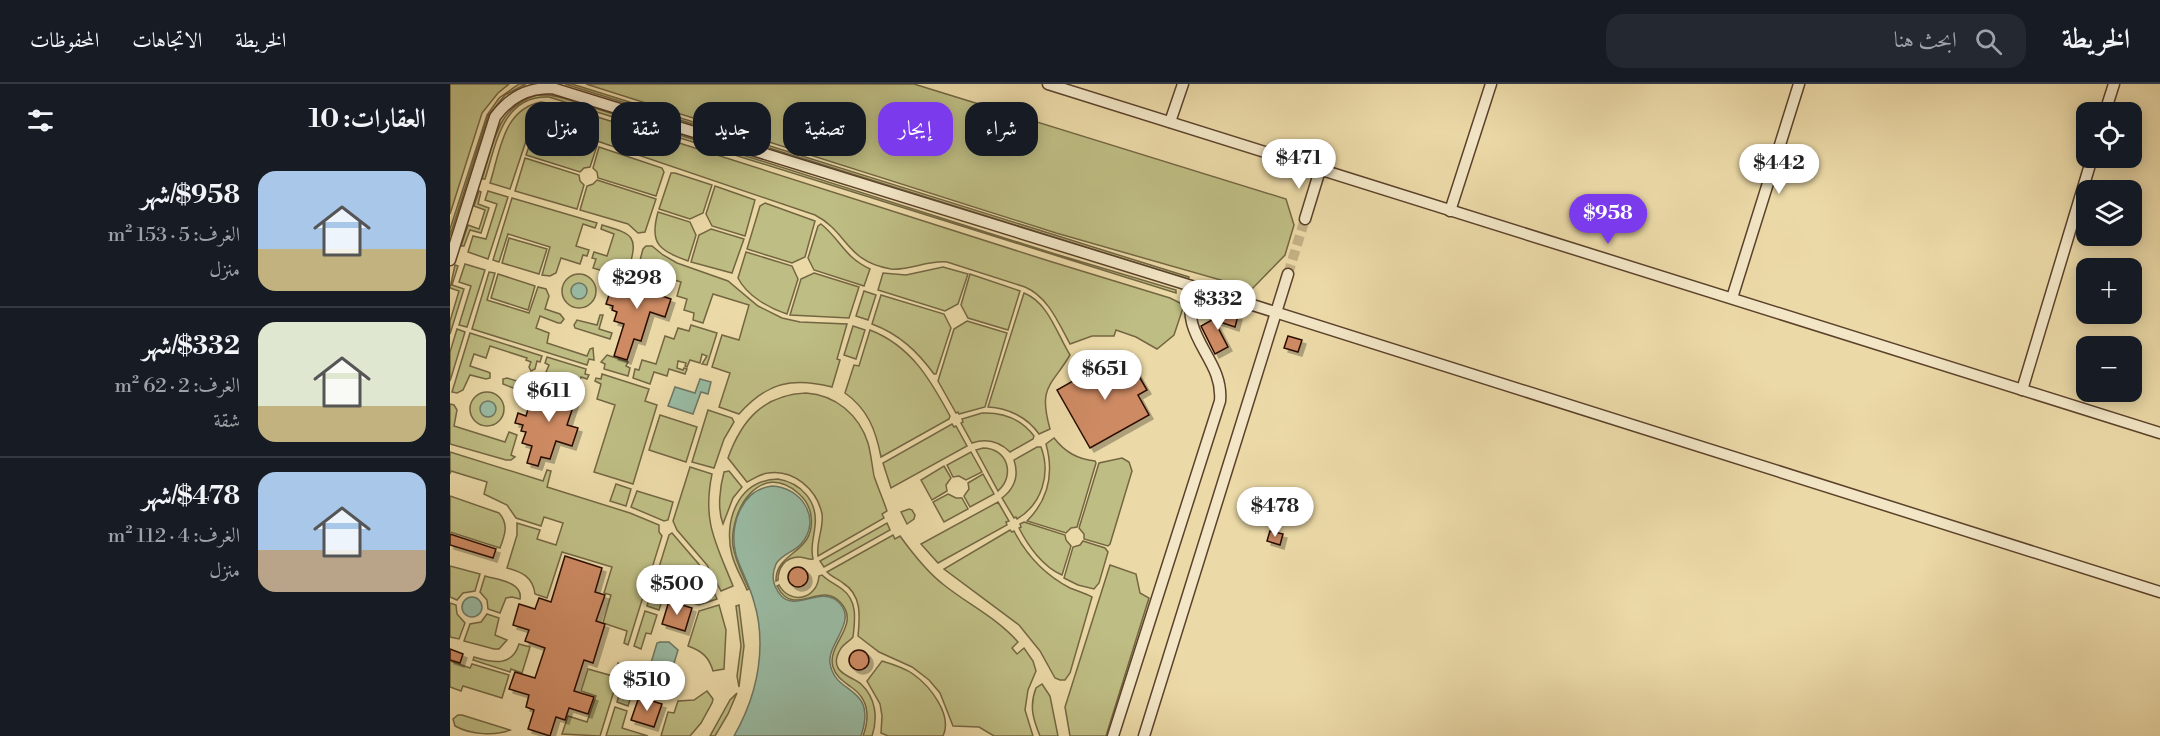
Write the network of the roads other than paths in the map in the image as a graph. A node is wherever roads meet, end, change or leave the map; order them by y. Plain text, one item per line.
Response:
1 (1048, 84) edge
2 (1182, 84) edge
3 (1491, 84) edge
4 (1799, 84) edge
5 (2114, 84) edge
6 (2108, 102) edge
7 (1170, 122) junction
8 (2089, 168) edge
9 (1320, 170) junction
10 (1450, 211) junction
11 (1305, 219) tunnel mouth
12 (450, 260) edge
13 (1288, 274) tunnel mouth
14 (1194, 287) junction
15 (1732, 298) junction
16 (1275, 314) junction
17 (2022, 390) junction
18 (2160, 433) edge
19 (2160, 592) edge
20 (1113, 736) edge
21 (1144, 736) edge

1 - 7 street
2 - 7 street
3 - 10 street
4 - 15 street
5 - 6 street
7 - 9 street
8 - 17 street
9 - 10 street
9 - 11 street
10 - 15 street
12 - 14 street
13 - 16 street
14 - 16 street
14 - 20 street
15 - 17 street
16 - 19 street
16 - 21 street
17 - 18 street

